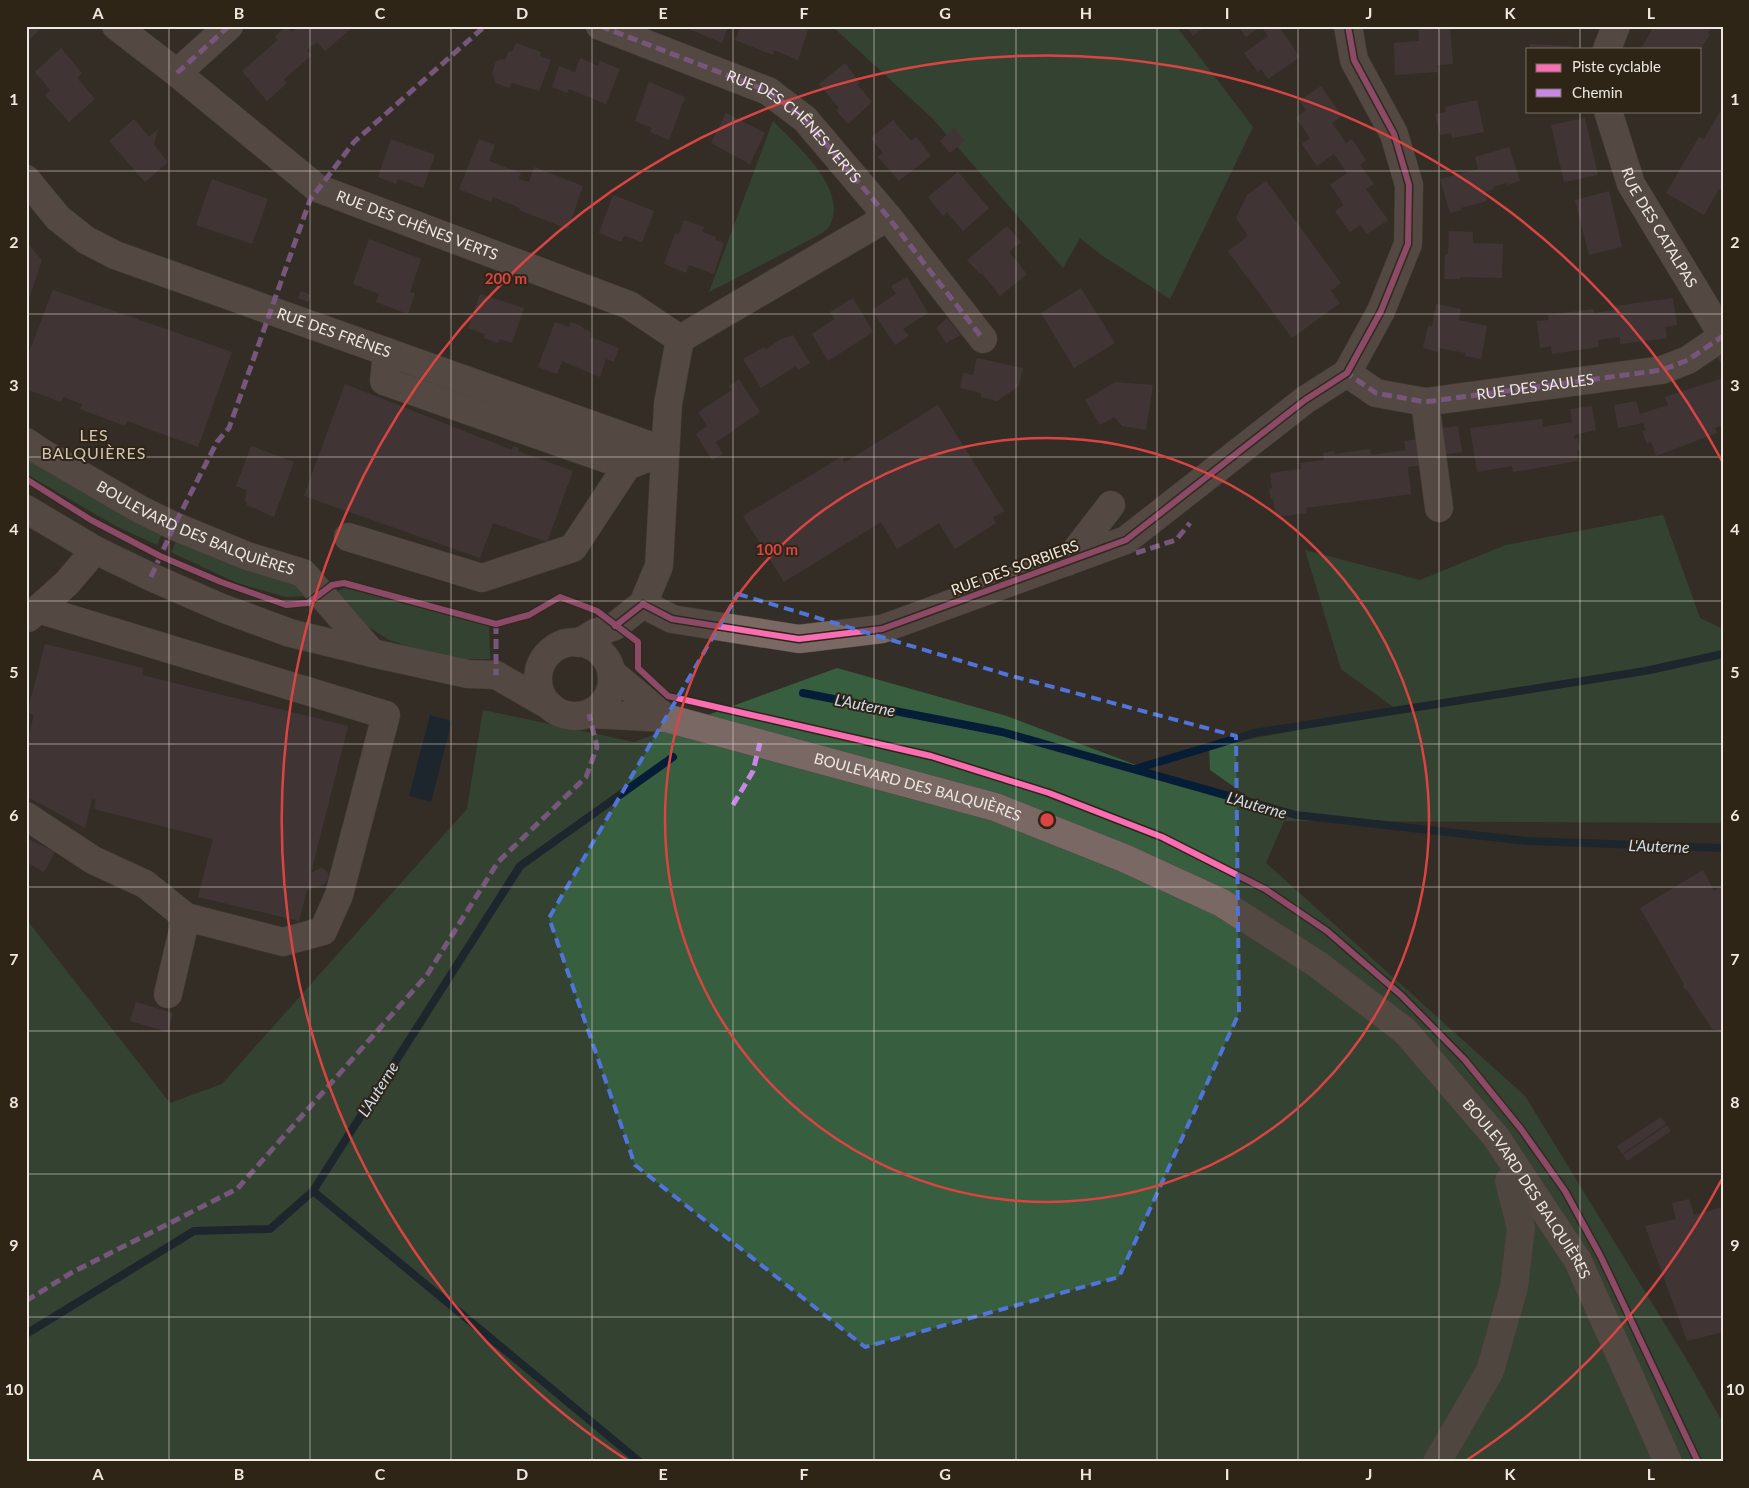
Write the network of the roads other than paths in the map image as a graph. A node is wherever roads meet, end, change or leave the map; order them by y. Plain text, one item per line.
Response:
1 (116, 26) edge
2 (229, 26) edge
3 (600, 26) edge
4 (1348, 26) edge
5 (1616, 26) edge
6 (1607, 48) edge
7 (177, 73) junction
8 (1608, 112) edge
9 (26, 179) edge
10 (888, 217) junction
11 (1723, 336) edge
12 (680, 339) junction
13 (983, 339) dead end
14 (387, 352) junction
15 (1347, 373) junction
16 (1425, 402) junction
17 (26, 442) edge
18 (666, 452) junction
19 (627, 466) junction
20 (1111, 505) dead end
21 (1439, 508) dead end
22 (26, 509) edge
23 (348, 537) dead end
24 (95, 550) junction
25 (1067, 562) junction
26 (643, 604) junction
27 (32, 614) edge
28 (615, 626) junction
29 (578, 642) junction
30 (372, 653) junction
31 (545, 658) junction
32 (611, 668) junction
33 (496, 676) junction
34 (550, 706) junction
35 (589, 714) junction
36 (666, 718) junction
37 (26, 816) edge
38 (186, 917) junction
39 (1317, 964) junction
40 (168, 994) dead end
41 (1509, 1181) junction
42 (1437, 1462) edge
43 (1668, 1462) edge

1 - 7 street, RUE DES CHÊNES VERTS
2 - 7 street
3 - 10 street, RUE DES CHÊNES VERTS
4 - 15 street
5 - 6 street
7 - 12 street, RUE DES CHÊNES VERTS
8 - 11 street, RUE DES CATALPAS
9 - 14 street, RUE DES FRÊNES
10 - 12 street
10 - 13 street, RUE DES CHÊNES VERTS
11 - 16 street, RUE DES SAULES
12 - 18 street
14 - 18 street, RUE DES FRÊNES
14 - 19 street
15 - 16 street, RUE DES SAULES
15 - 25 street, RUE DES SORBIERS
16 - 21 street
17 - 30 street, BOULEVARD DES BALQUIÈRES
18 - 19 street
18 - 26 street
19 - 23 street
20 - 25 street
22 - 24 street
24 - 27 street
24 - 30 street
25 - 26 street, RUE DES SORBIERS
26 - 28 street
27 - 38 street
28 - 29 street
28 - 32 street
29 - 31 street
29 - 32 street
30 - 33 street
31 - 33 street
31 - 34 street
32 - 35 street
32 - 36 street, BOULEVARD DES BALQUIÈRES
33 - 34 street
34 - 35 street
35 - 36 street, BOULEVARD DES BALQUIÈRES
36 - 39 street, BOULEVARD DES BALQUIÈRES
37 - 38 street
38 - 40 street
39 - 41 street, BOULEVARD DES BALQUIÈRES
39 - 43 street, BOULEVARD DES BALQUIÈRES
41 - 42 highway
41 - 43 street, BOULEVARD DES BALQUIÈRES

